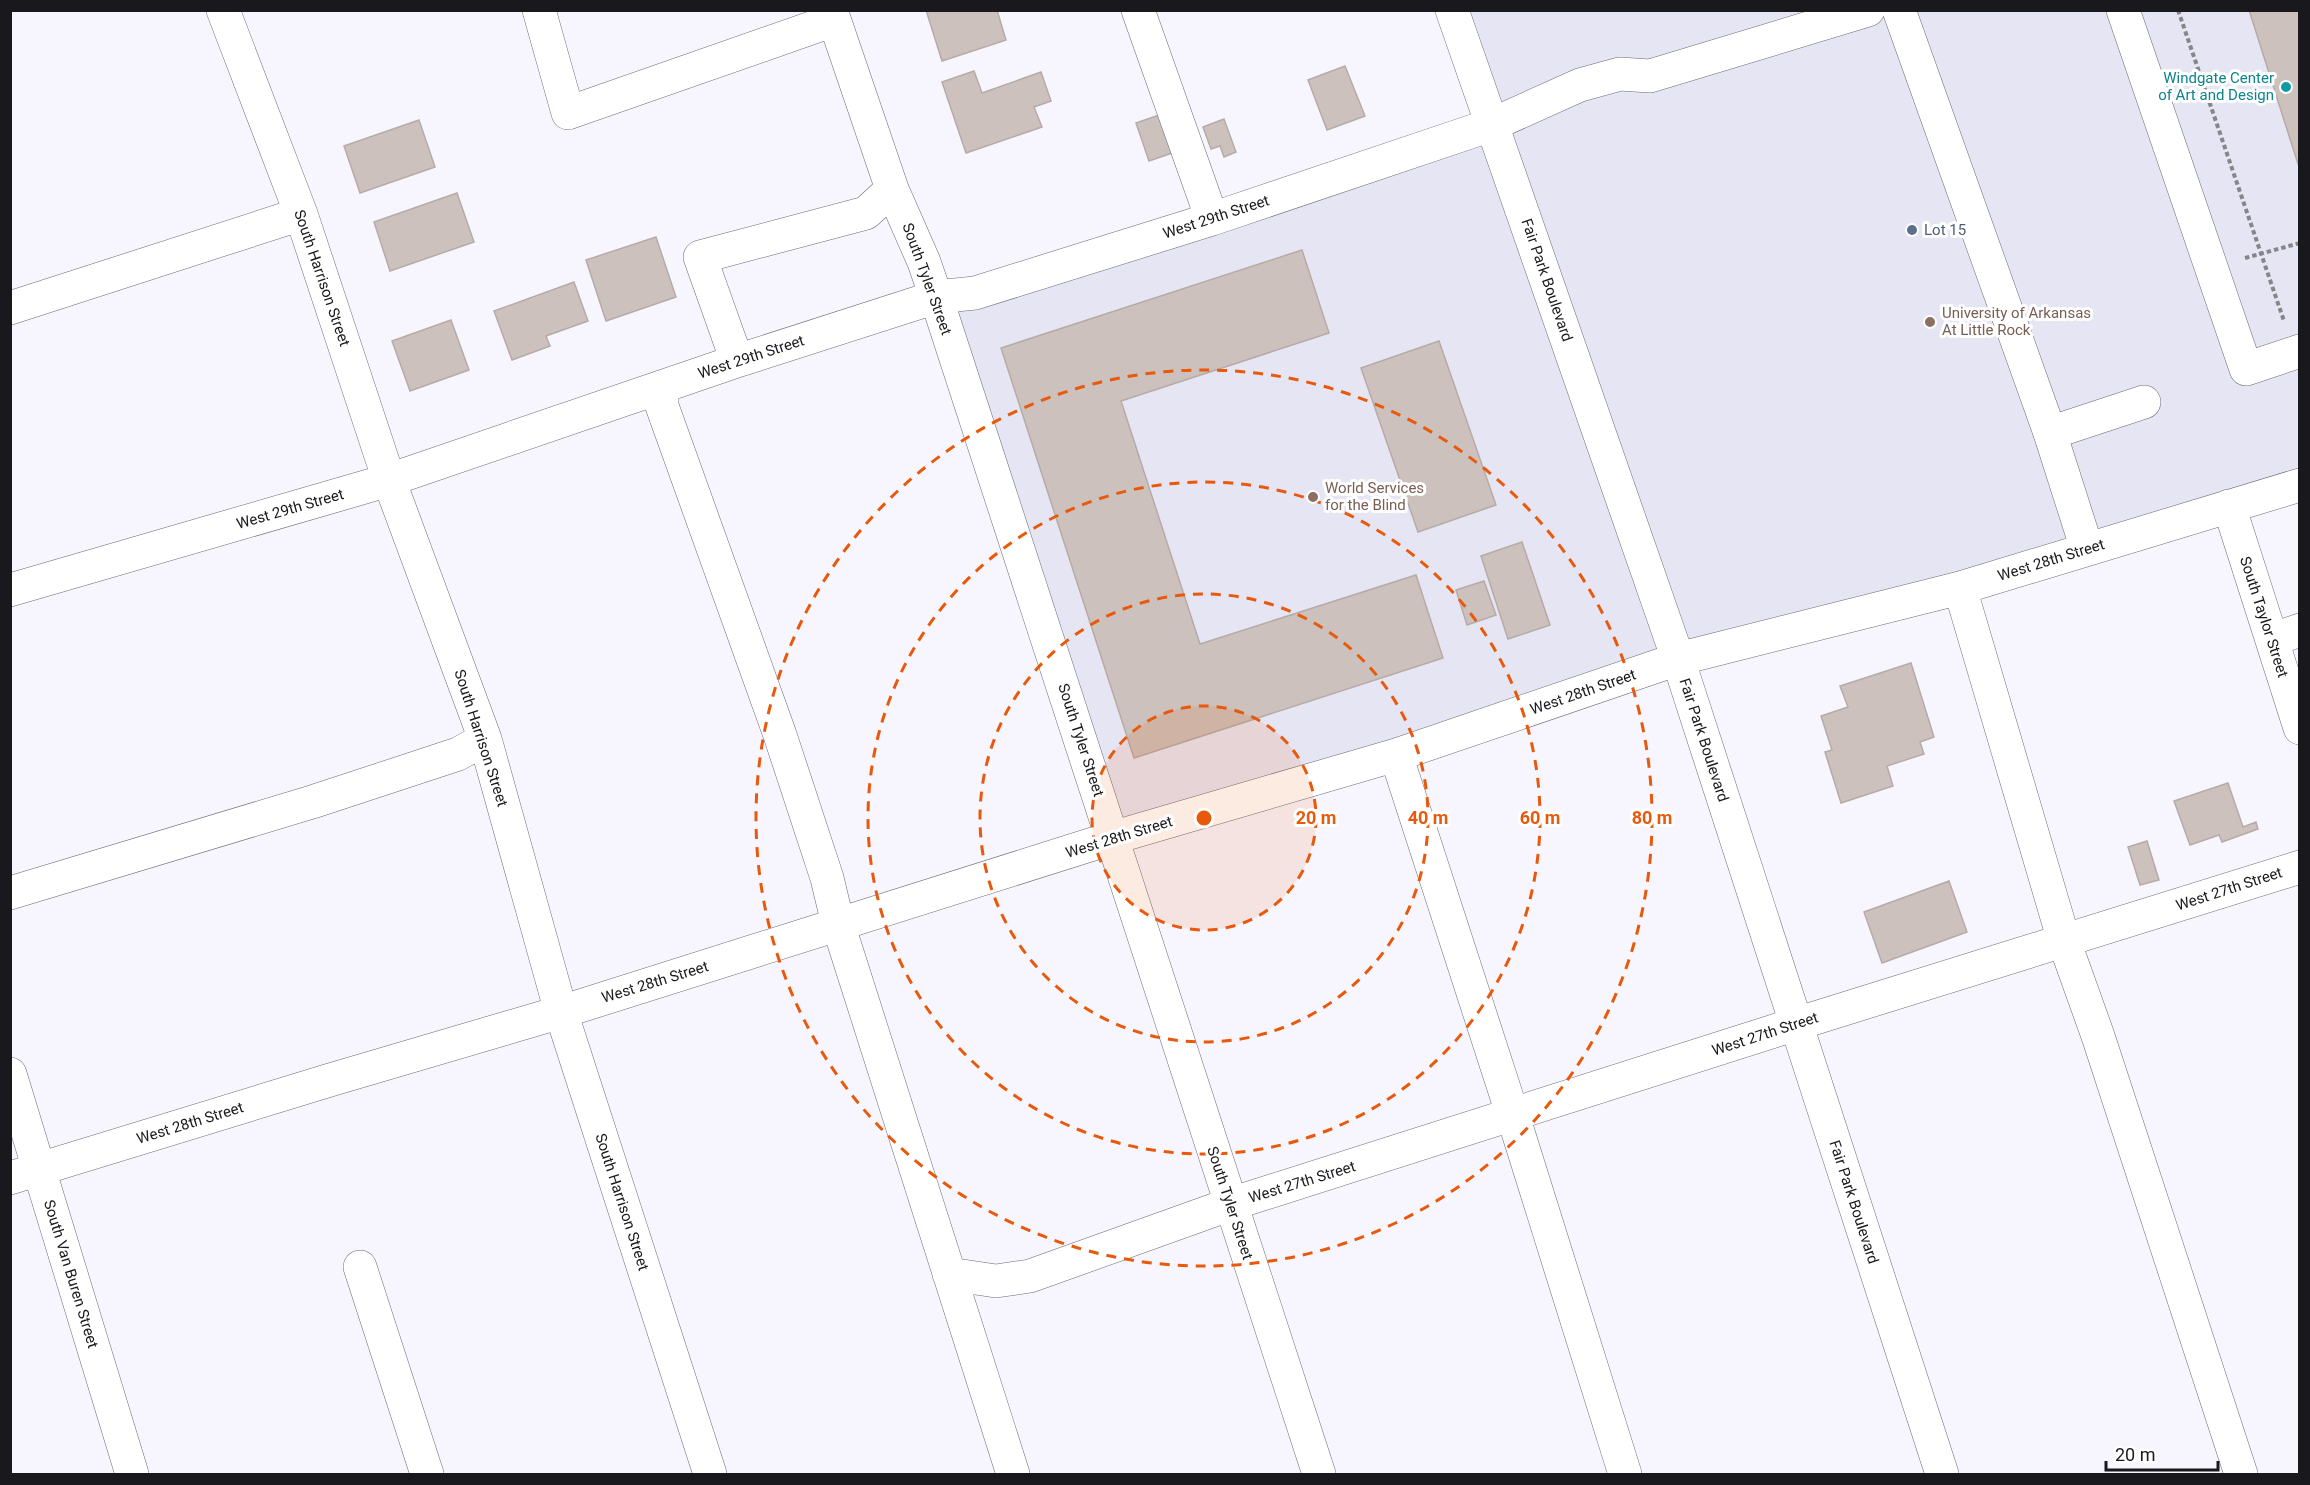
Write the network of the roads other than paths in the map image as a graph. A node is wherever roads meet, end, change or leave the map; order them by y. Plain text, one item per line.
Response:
1 (223, 10) edge
2 (539, 10) edge
3 (1138, 10) edge
4 (1452, 10) edge
5 (1869, 10) edge
6 (1899, 10) edge
7 (2123, 10) edge
8 (833, 15) edge
9 (1491, 125) junction
10 (892, 189) junction
11 (301, 214) junction
12 (1212, 219) junction
13 (936, 297) junction
14 (10, 308) edge
15 (2297, 352) edge
16 (737, 361) junction
17 (662, 387) junction
18 (2144, 402) dead end
19 (2050, 433) junction
20 (389, 480) junction
21 (2300, 485) edge
22 (2229, 506) junction
23 (2087, 549) junction
24 (1960, 588) junction
25 (10, 590) edge
26 (2286, 635) edge
27 (1678, 659) junction
28 (2300, 728) edge
29 (485, 739) junction
30 (1396, 755) junction
31 (1112, 838) junction
32 (2300, 867) edge
33 (10, 893) edge
34 (838, 924) junction
35 (2064, 941) junction
36 (561, 1012) junction
37 (1796, 1024) junction
38 (10, 1074) edge
39 (1513, 1116) junction
40 (25, 1174) edge
41 (1231, 1204) junction
42 (360, 1267) dead end
43 (949, 1274) junction
44 (132, 1474) edge
45 (426, 1474) edge
46 (710, 1474) edge
47 (1013, 1474) edge
48 (1319, 1474) edge
49 (1625, 1474) edge
50 (1942, 1474) edge
51 (2241, 1474) edge

1 - 11 street, South Harrison Street
2 - 8 street
3 - 12 street
4 - 9 street, Fair Park Boulevard
5 - 9 street, West 29th Street
6 - 19 street
7 - 15 street
8 - 10 street, South Tyler Street
9 - 12 street, West 29th Street
9 - 27 street, Fair Park Boulevard
10 - 13 street, South Tyler Street
10 - 16 street
11 - 14 street
11 - 20 street, South Harrison Street
12 - 13 street, West 29th Street
13 - 16 street, West 29th Street
13 - 31 street, South Tyler Street
16 - 17 street, West 29th Street
17 - 20 street, West 29th Street
17 - 34 street
18 - 19 street
19 - 23 street
20 - 25 street, West 29th Street
20 - 29 street, South Harrison Street
21 - 22 street, West 28th Street
22 - 23 street, West 28th Street
22 - 26 street, South Taylor Street
23 - 24 street, West 28th Street
24 - 27 street, West 28th Street
24 - 35 street
26 - 28 street, South Taylor Street
27 - 30 street, West 28th Street
27 - 37 street, Fair Park Boulevard
29 - 33 street
29 - 36 street, South Harrison Street
30 - 31 street, West 28th Street
30 - 39 street
31 - 34 street, West 28th Street
31 - 41 street, South Tyler Street
32 - 35 street, West 27th Street
34 - 36 street, West 28th Street
34 - 43 street
35 - 37 street, West 27th Street
35 - 51 street
36 - 40 street, West 28th Street
36 - 46 street, South Harrison Street
37 - 39 street, West 27th Street
37 - 50 street, Fair Park Boulevard
38 - 40 street, South Van Buren Street
39 - 41 street, West 27th Street
39 - 49 street
40 - 44 street, South Van Buren Street
41 - 43 street, West 27th Street
41 - 48 street, South Tyler Street
42 - 45 street
43 - 47 street

